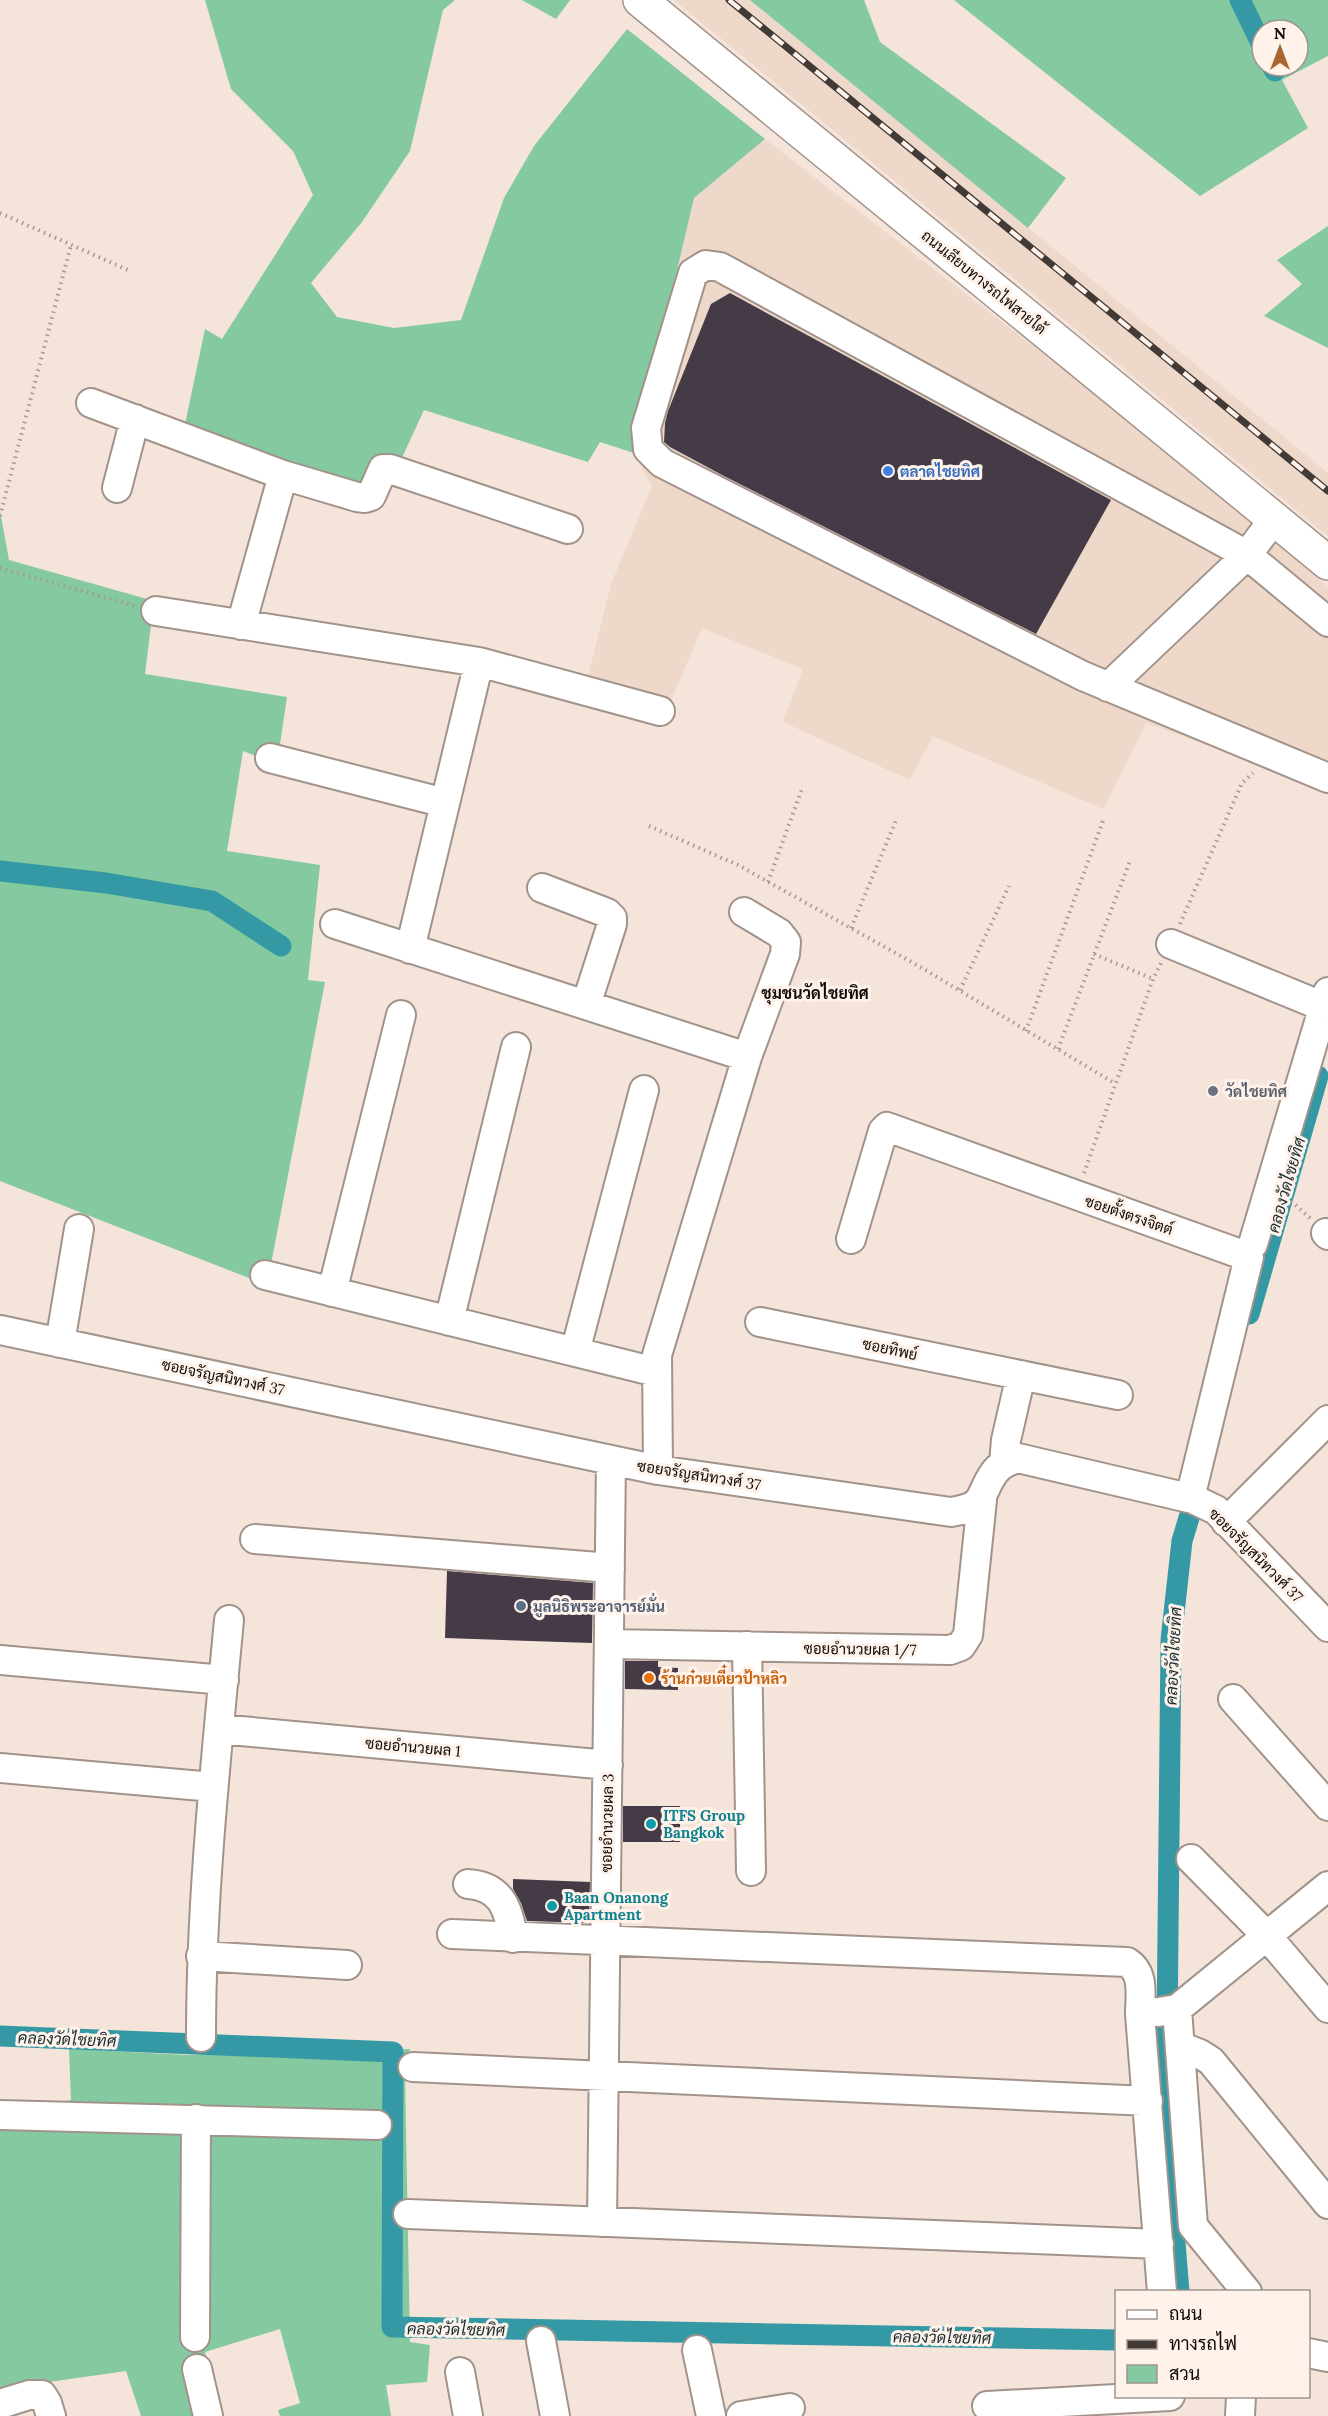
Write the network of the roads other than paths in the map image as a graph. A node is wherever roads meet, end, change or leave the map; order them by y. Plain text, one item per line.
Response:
1 (640, 0) edge
2 (91, 403) dead end
3 (135, 419) junction
4 (283, 475) junction
5 (117, 488) dead end
6 (1274, 519) junction
7 (568, 529) dead end
8 (1247, 555) junction
9 (1328, 563) edge
10 (156, 611) road end
11 (1328, 622) edge
12 (241, 625) junction
13 (479, 662) junction
14 (1108, 687) junction
15 (660, 711) dead end
16 (270, 758) dead end
17 (1328, 778) edge
18 (445, 803) junction
19 (542, 888) dead end
20 (744, 912) dead end
21 (335, 924) dead end
22 (1171, 944) road end
23 (410, 949) junction
24 (1326, 999) edge
25 (586, 1005) junction
26 (401, 1015) dead end
27 (516, 1047) dead end
28 (747, 1057) junction
29 (644, 1090) dead end
30 (79, 1229) dead end
31 (851, 1239) dead end
32 (1253, 1244) dead end
33 (265, 1275) dead end
34 (332, 1292) junction
35 (449, 1321) junction
36 (760, 1322) dead end
37 (0, 1330) edge
38 (60, 1342) junction
39 (575, 1352) junction
40 (656, 1372) junction
41 (1021, 1375) junction
42 (1118, 1395) dead end
43 (1328, 1420) edge
44 (611, 1460) junction
45 (1004, 1463) junction
46 (658, 1470) junction
47 (982, 1500) junction
48 (1206, 1507) junction
49 (255, 1539) dead end
50 (610, 1568) junction
51 (1324, 1616) edge
52 (229, 1620) dead end
53 (609, 1644) junction
54 (747, 1647) junction
55 (0, 1660) edge
56 (224, 1680) junction
57 (1233, 1699) dead end
58 (219, 1729) junction
59 (608, 1765) junction
60 (0, 1768) edge
61 (213, 1787) junction
62 (1328, 1806) edge
63 (1191, 1859) dead end
64 (751, 1871) dead end
65 (468, 1884) dead end
66 (1328, 1886) edge
67 (452, 1934) dead end
68 (1267, 1936) junction
69 (513, 1938) junction
70 (606, 1941) junction
71 (201, 1956) junction
72 (347, 1965) dead end
73 (1328, 2008) edge
74 (1163, 2011) junction
75 (201, 2037) dead end
76 (1180, 2046) junction
77 (413, 2067) dead end
78 (604, 2076) junction
79 (1148, 2101) junction
80 (0, 2115) edge
81 (196, 2119) junction
82 (377, 2126) dead end
83 (1328, 2204) edge
84 (408, 2214) dead end
85 (602, 2222) junction
86 (1159, 2244) junction
87 (1162, 2290) edge
88 (1245, 2290) edge
89 (195, 2337) dead end
90 (541, 2341) dead end
91 (697, 2350) dead end
92 (1310, 2353) edge
93 (1328, 2357) edge
94 (197, 2369) dead end
95 (460, 2372) dead end
96 (1150, 2398) edge
97 (1241, 2398) edge
98 (0, 2404) edge
99 (987, 2406) dead end
100 (790, 2408) dead end
101 (51, 2416) edge
102 (208, 2416) edge
103 (468, 2416) edge
104 (555, 2416) edge
105 (711, 2416) edge
106 (741, 2416) edge
107 (1240, 2416) edge

1 - 6 main road, ถนนเลียบทางรถไฟสายใต้
2 - 3 street
3 - 4 street
3 - 5 street
4 - 7 street
4 - 12 street
6 - 8 street
6 - 9 main road, ถนนเลียบทางรถไฟสายใต้
8 - 11 street
8 - 14 street
8 - 14 street
10 - 12 street
12 - 13 street
13 - 15 street
13 - 18 street
14 - 17 street
16 - 18 street
18 - 23 street
19 - 25 street
20 - 28 street
21 - 23 street
22 - 24 street
23 - 25 street
24 - 32 street
25 - 28 street
26 - 34 street
27 - 35 street
28 - 40 street
29 - 39 street
30 - 38 street
31 - 48 street, ซอยตั้งตรงจิตต์
33 - 34 street
34 - 35 street
35 - 39 street
36 - 41 street, ซอยทิพย์
37 - 38 street, ซอยจรัญสนิทวงศ์ 37
38 - 44 street, ซอยจรัญสนิทวงศ์ 37
39 - 40 street
40 - 46 street
41 - 42 street, ซอยทิพย์
41 - 45 street
43 - 48 street
44 - 46 street, ซอยจรัญสนิทวงศ์ 37
44 - 50 street, ซอยอำนวยผล 3
45 - 47 street
45 - 48 street
46 - 47 street, ซอยจรัญสนิทวงศ์ 37
47 - 54 street, ซอยอำนวยผล 1/7
48 - 51 street, ซอยจรัญสนิทวงศ์ 37
49 - 50 street
50 - 53 street, ซอยอำนวยผล 3
52 - 56 street
53 - 54 street, ซอยอำนวยผล 1/7
53 - 59 street, ซอยอำนวยผล 3
54 - 64 street
55 - 56 street
56 - 58 street
57 - 62 street
58 - 59 street, ซอยอำนวยผล 1
58 - 61 street
59 - 70 street, ซอยอำนวยผล 3
60 - 61 street
61 - 71 street
63 - 68 street
65 - 69 street
66 - 68 street
67 - 69 street
68 - 73 street
68 - 74 street
69 - 70 street
70 - 74 street
70 - 78 street, ซอยอำนวยผล 3
71 - 72 street
71 - 75 street
74 - 76 street
74 - 79 street
76 - 83 street
76 - 88 street
77 - 78 street
78 - 79 street
78 - 85 street, ซอยอำนวยผล 3
79 - 86 street
80 - 81 street
81 - 82 street
81 - 89 street
84 - 85 street
85 - 86 street
86 - 87 street
90 - 104 street
91 - 105 street
92 - 93 street
94 - 102 street
95 - 103 street
96 - 99 street
97 - 107 street
98 - 101 street
100 - 106 street

